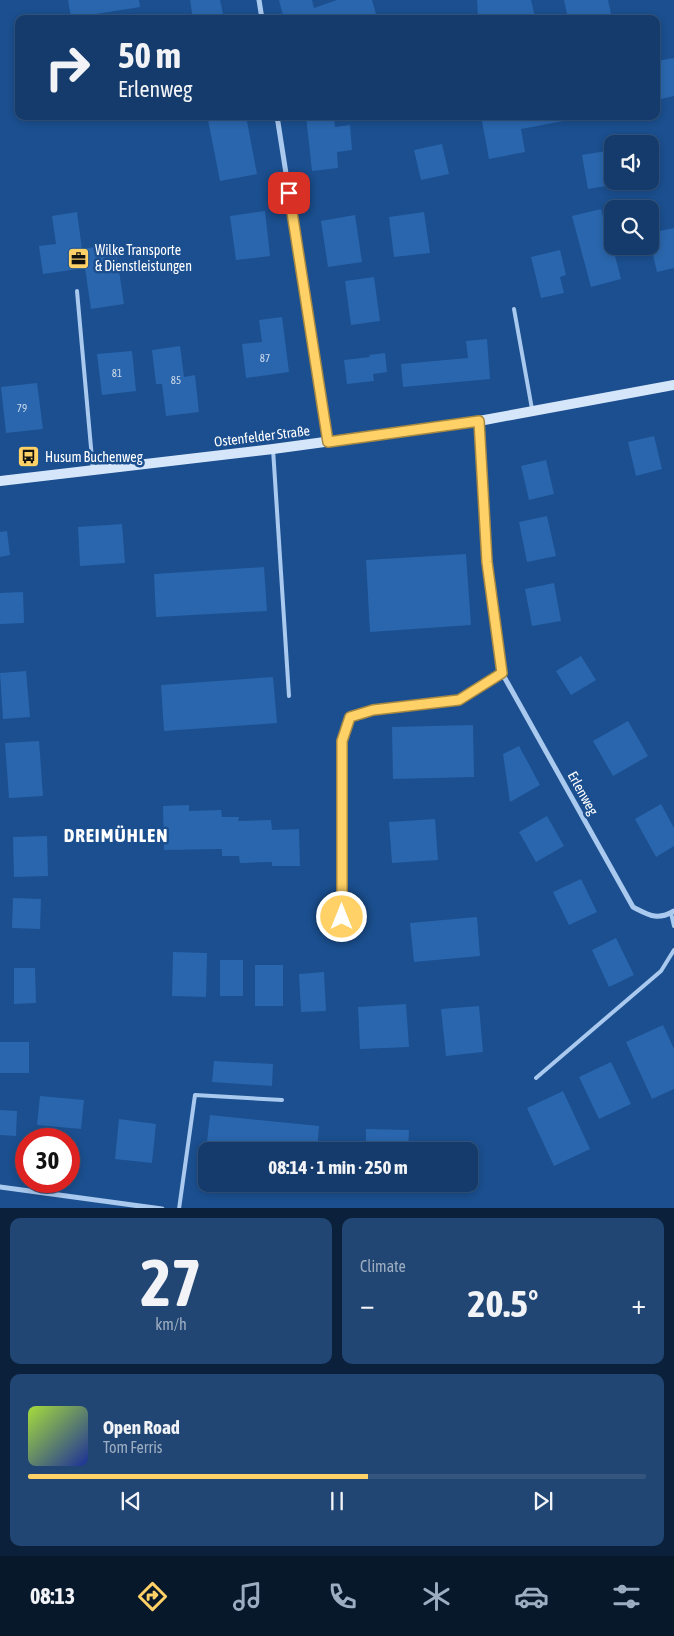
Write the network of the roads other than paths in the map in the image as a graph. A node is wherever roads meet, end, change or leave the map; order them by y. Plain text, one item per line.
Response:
1 (259, 0) edge
2 (261, 15) edge
3 (278, 120) edge
4 (78, 291) dead end
5 (514, 309) dead end
6 (674, 385) edge
7 (532, 412) junction
8 (479, 421) junction
9 (328, 442) junction
10 (273, 449) junction
11 (93, 470) junction
12 (0, 481) edge
13 (502, 673) junction
14 (289, 696) dead end
15 (672, 912) edge
16 (342, 917) dead end
17 (674, 926) edge
18 (674, 950) edge
19 (536, 1078) dead end
20 (282, 1100) dead end
21 (0, 1187) edge
22 (162, 1208) edge
23 (179, 1208) edge

1 - 2 street
3 - 9 street
4 - 11 lane
5 - 7 lane
6 - 7 main road, Ostenfelder Straße
7 - 8 main road, Ostenfelder Straße
8 - 9 main road, Ostenfelder Straße
8 - 13 street, Erlenweg
9 - 10 main road, Ostenfelder Straße
10 - 11 main road, Ostenfelder Straße
10 - 14 lane
11 - 12 main road, Ostenfelder Straße
13 - 15 street, Erlenweg
13 - 16 street
15 - 17 lane
18 - 19 lane
20 - 23 lane
21 - 22 street

